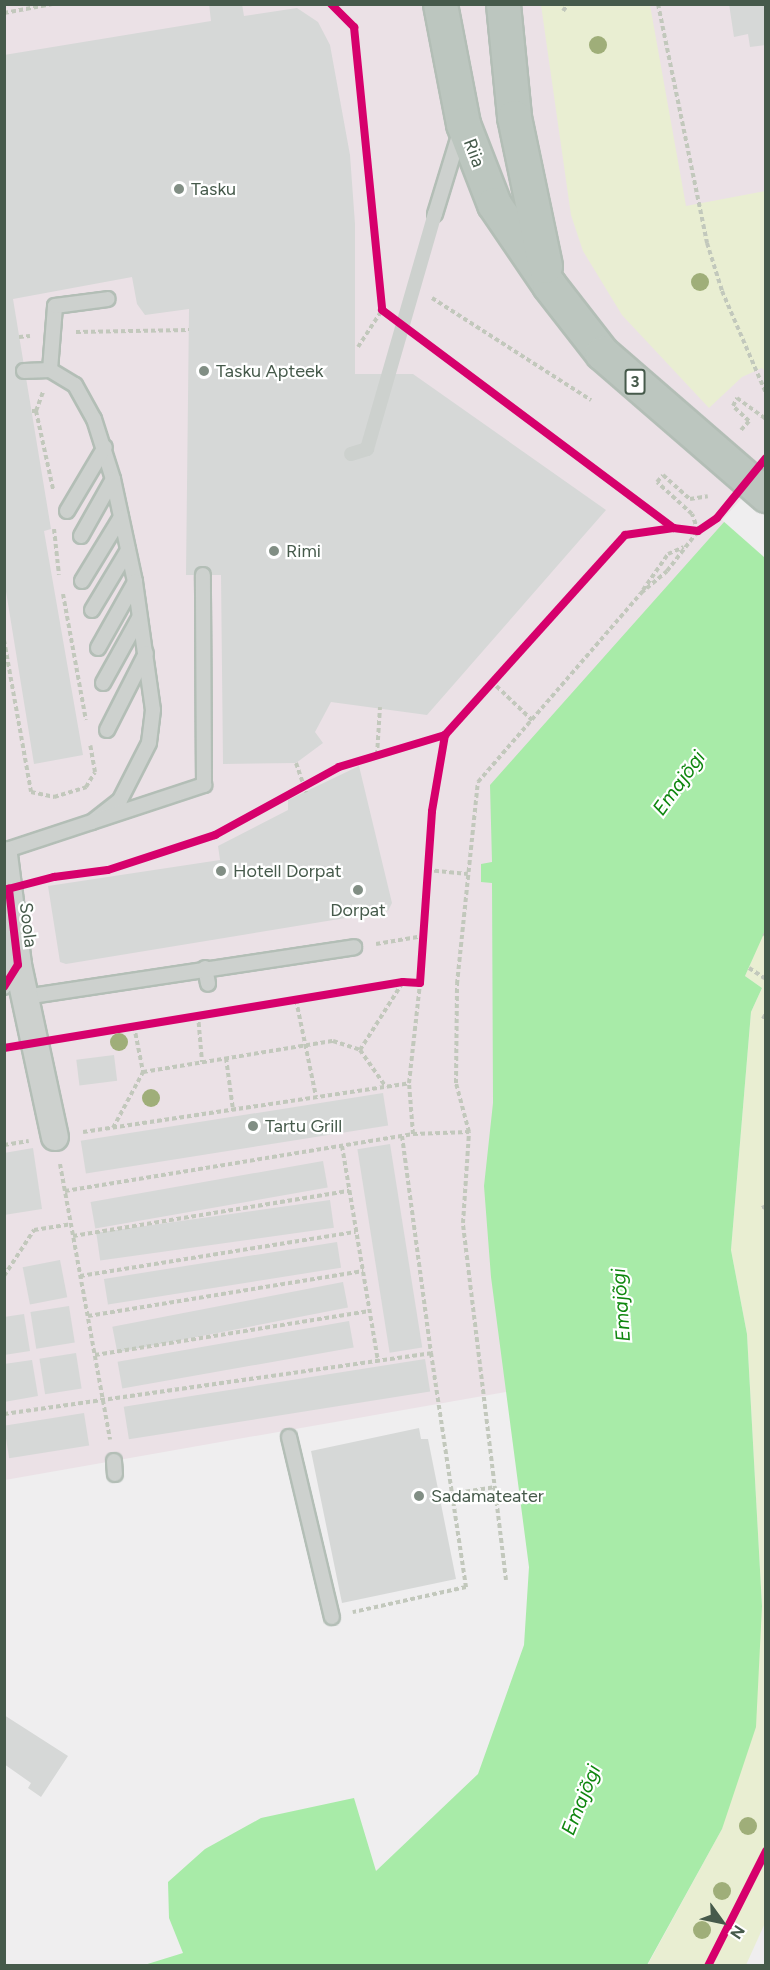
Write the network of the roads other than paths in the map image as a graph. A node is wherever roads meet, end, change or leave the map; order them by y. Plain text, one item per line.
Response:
1 (440, 4) edge
2 (503, 4) edge
3 (463, 124) junction
4 (549, 285) junction
5 (108, 299) dead end
6 (50, 370) junction
7 (24, 371) dead end
8 (105, 447) junction
9 (351, 454) dead end
10 (113, 478) junction
11 (765, 495) edge
12 (61, 514) road end
13 (121, 517) junction
14 (81, 536) dead end
15 (128, 550) junction
16 (203, 575) dead end
17 (82, 581) dead end
18 (135, 582) junction
19 (92, 610) dead end
20 (139, 618) junction
21 (98, 648) dead end
22 (146, 652) junction
23 (103, 683) dead end
24 (107, 730) dead end
25 (92, 822) junction
26 (4, 853) edge
27 (354, 947) road end
28 (206, 968) junction
29 (208, 984) dead end
30 (15, 992) edge
31 (55, 1137) road end
32 (289, 1437) dead end
33 (332, 1617) road end

1 - 3 highway, Riia / 3
2 - 4 highway, Riia / 3
3 - 4 highway, Riia / 3
3 - 9 lane, bridge
4 - 11 highway, Riia / 3
5 - 6 lane
6 - 7 lane
6 - 8 lane
8 - 10 lane
8 - 12 lane
10 - 13 lane
10 - 14 lane
13 - 15 lane
13 - 17 lane
15 - 18 lane
15 - 19 lane
16 - 25 lane
18 - 20 lane
18 - 21 lane
20 - 22 lane
20 - 23 lane
22 - 24 lane
22 - 25 lane
25 - 26 lane
26 - 30 street, Soola
27 - 28 lane
28 - 29 lane
28 - 30 lane
30 - 31 street, Soola
32 - 33 lane

